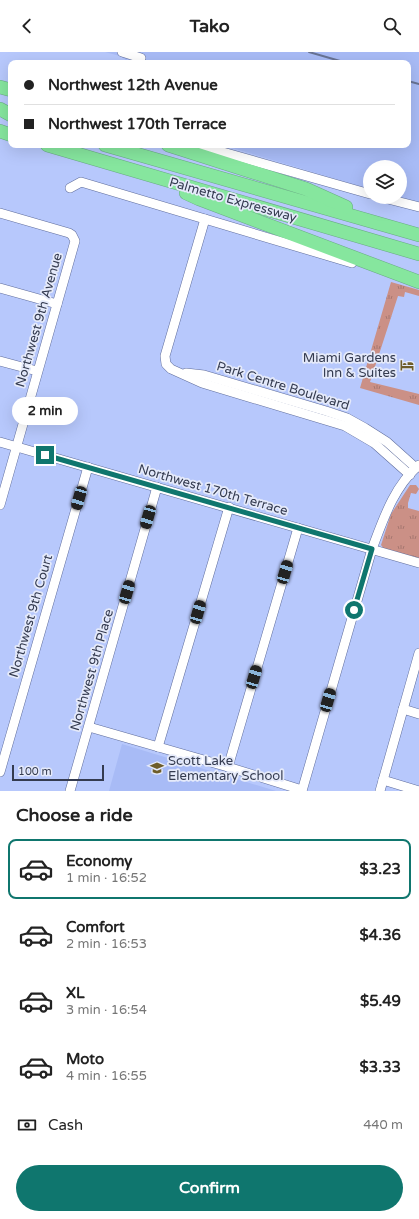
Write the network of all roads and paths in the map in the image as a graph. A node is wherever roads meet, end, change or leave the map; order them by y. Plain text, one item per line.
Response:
1 (122, 52) edge
2 (141, 58) edge
3 (57, 148) edge
4 (115, 148) edge
5 (177, 148) edge
6 (209, 148) edge
7 (152, 176) junction
8 (70, 188) dead end
9 (363, 192) edge
10 (407, 204) edge
11 (419, 207) edge
12 (0, 213) edge
13 (205, 219) junction
14 (395, 229) junction
15 (419, 235) edge
16 (419, 254) edge
17 (419, 282) edge
18 (0, 288) edge
19 (57, 304) junction
20 (0, 361) edge
21 (37, 371) junction
22 (0, 442) edge
23 (17, 446) junction
24 (88, 467) junction
25 (415, 469) edge
26 (157, 487) junction
27 (0, 505) edge
28 (229, 507) junction
29 (298, 528) junction
30 (372, 549) junction
31 (419, 563) edge
32 (419, 653) edge
33 (403, 709) junction
34 (419, 714) edge
35 (89, 727) junction
36 (158, 747) junction
37 (228, 767) junction
38 (0, 772) edge
39 (383, 780) junction
40 (70, 791) edge
41 (302, 791) edge
42 (380, 791) edge
43 (419, 791) edge

1 - 2 street
3 - 7 highway, Palmetto Expressway
4 - 14 highway, Palmetto Expressway
5 - 14 highway
6 - 9 street
7 - 16 highway, Palmetto Expressway
7 - 17 highway
8 - 13 street
10 - 11 street
12 - 19 street, Northwest 9th Avenue
13 - 17 street
13 - 25 street, Park Centre Boulevard
14 - 15 highway, Palmetto Expressway
18 - 19 street
19 - 21 street, Northwest 9th Avenue
20 - 21 street
21 - 23 street, Northwest 9th Avenue
22 - 23 street, Northwest 170th Terrace
23 - 24 street, Northwest 170th Terrace
23 - 27 street, Northwest 9th Avenue
24 - 26 street, Northwest 170th Terrace
24 - 38 street, Northwest 9th Court
25 - 30 street
26 - 28 street, Northwest 170th Terrace
26 - 35 street, Northwest 9th Place
28 - 29 street, Northwest 170th Terrace
28 - 36 street
29 - 30 street, Northwest 170th Terrace
29 - 37 street
30 - 31 street, Northwest 170th Terrace
30 - 41 street
32 - 33 street
33 - 34 street
33 - 39 street
35 - 36 street
35 - 40 street, Northwest 9th Place
36 - 37 street
37 - 41 street
39 - 42 street
39 - 43 street

